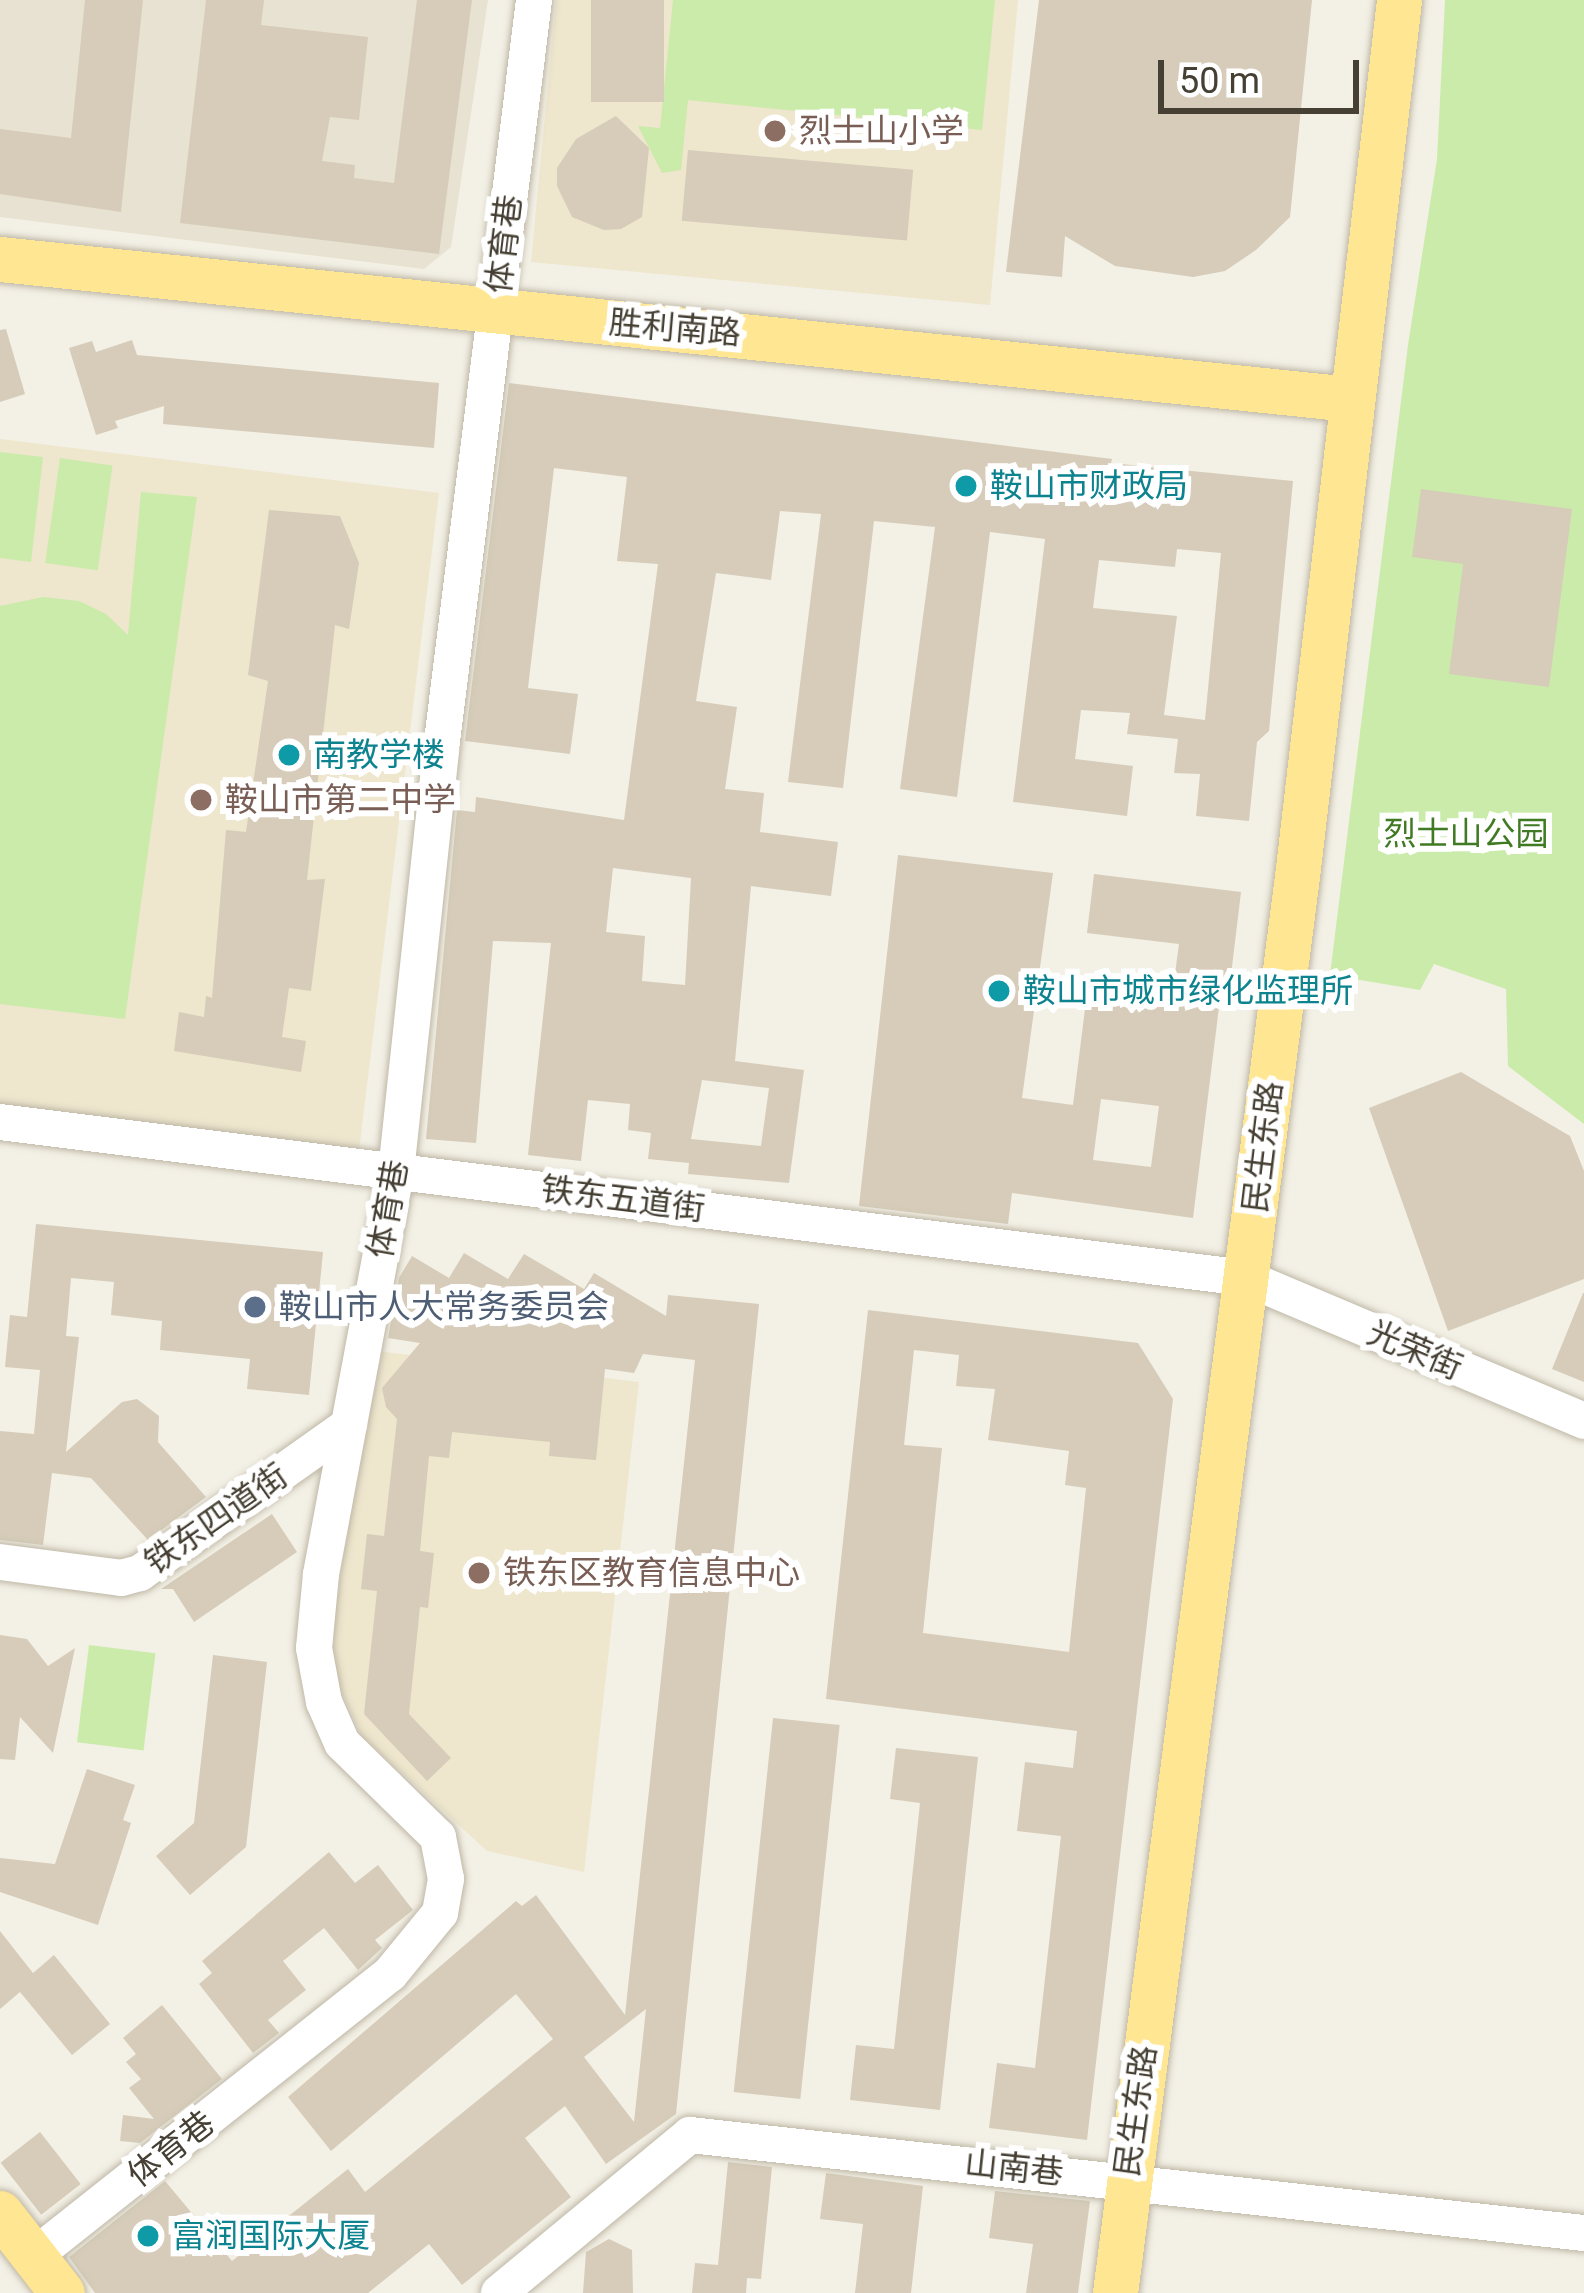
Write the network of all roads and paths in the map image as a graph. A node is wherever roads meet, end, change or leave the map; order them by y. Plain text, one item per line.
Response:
1 (535, 0) edge
2 (1399, 0) edge
3 (0, 259) edge
4 (496, 310) junction
5 (1349, 399) junction
6 (0, 1123) edge
7 (396, 1172) junction
8 (1246, 1278) junction
9 (1584, 1421) edge
10 (350, 1425) junction
11 (0, 1562) edge
12 (1126, 2181) junction
13 (0, 2213) edge
14 (1584, 2233) edge
15 (34, 2256) junction
16 (62, 2293) edge
17 (499, 2293) edge
18 (1115, 2293) edge

1 - 4 street, 体育巷
2 - 5 main road, 民生东路
3 - 4 main road, 胜利南路
4 - 5 main road, 胜利南路
4 - 7 street, 体育巷
5 - 8 main road, 民生东路
6 - 7 street, 铁东五道街
7 - 8 street, 铁东五道街
7 - 10 street, 体育巷
8 - 9 street, 光荣街
8 - 12 main road, 民生东路
10 - 11 street, 铁东四道街
10 - 15 street, 体育巷
12 - 14 street, 山南巷
12 - 17 street, 山南巷
12 - 18 main road, 民生东路
13 - 15 main road
15 - 16 main road

